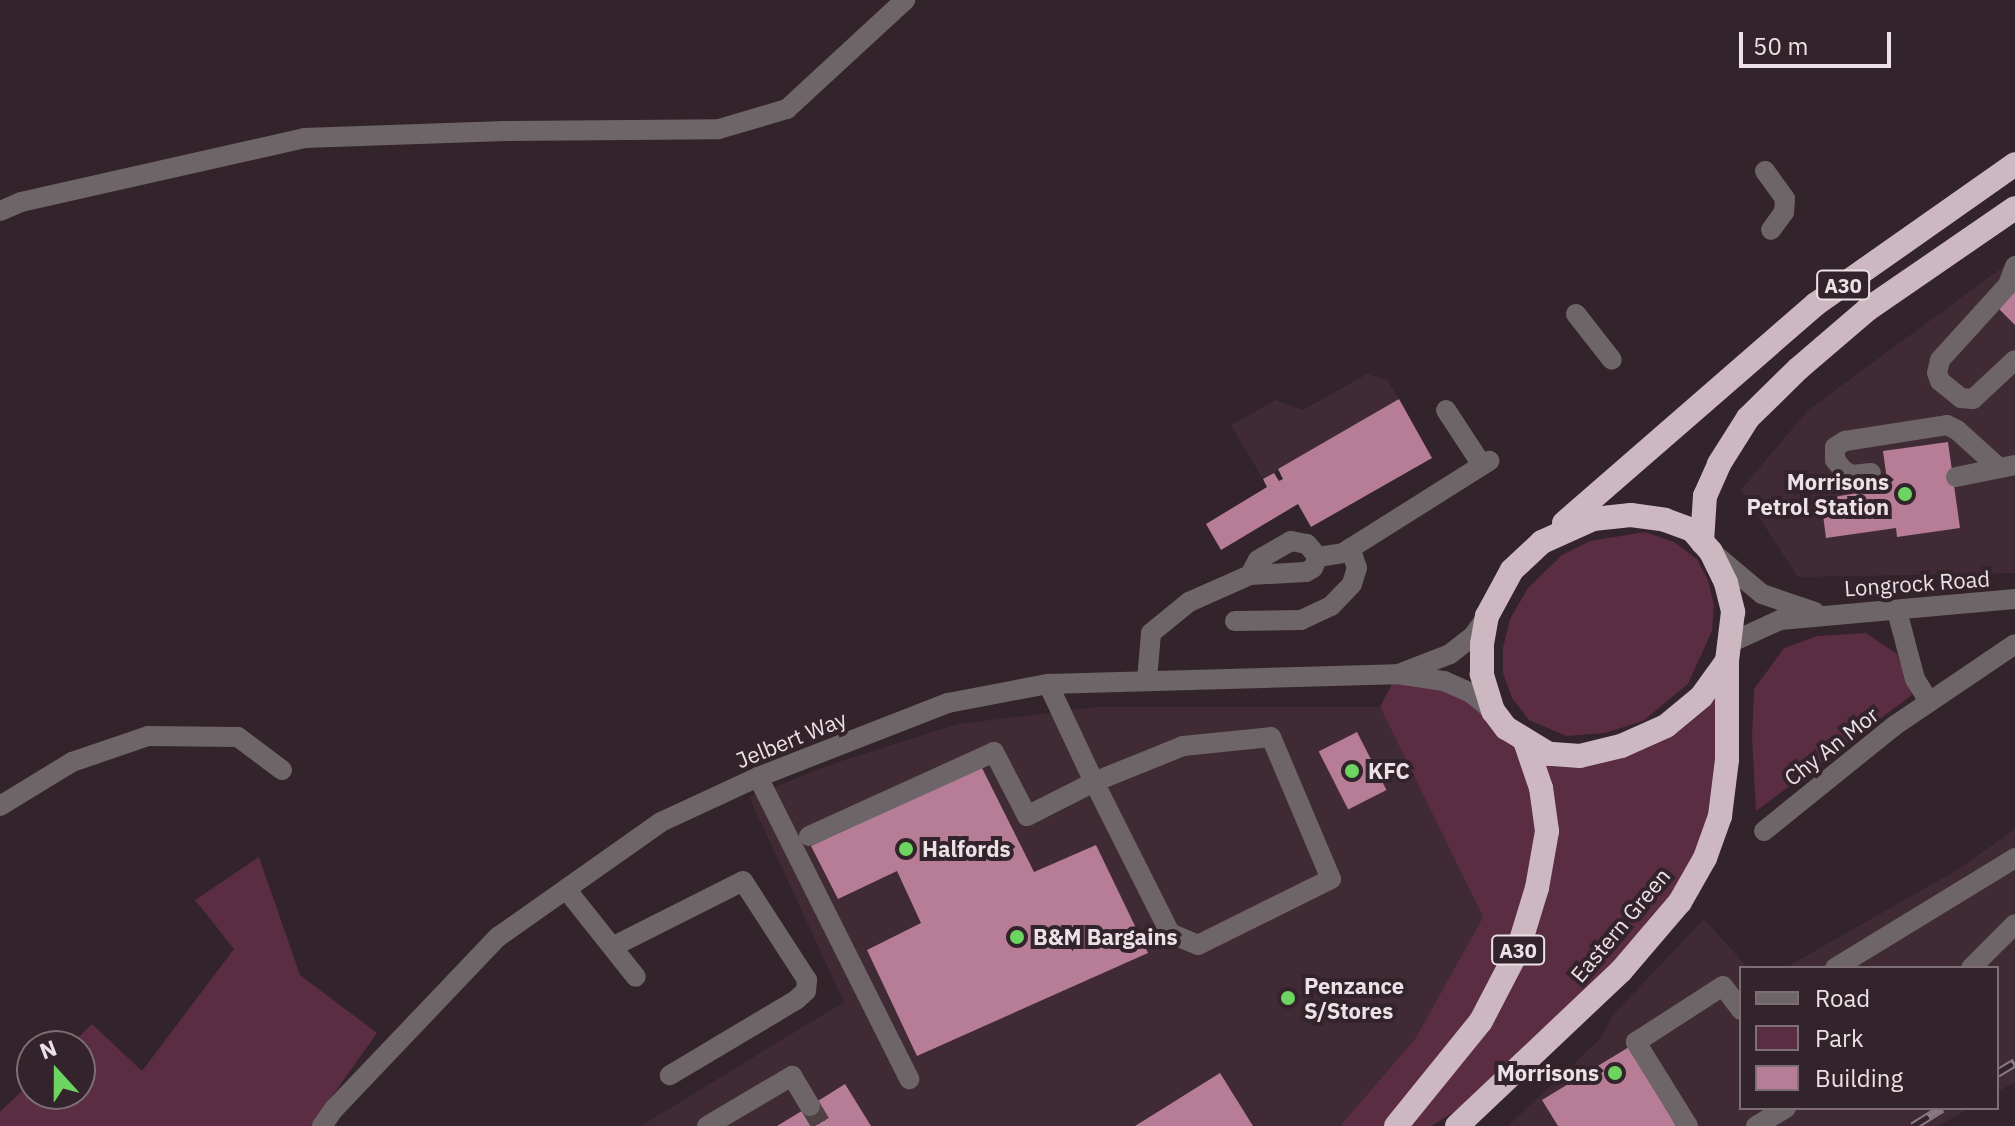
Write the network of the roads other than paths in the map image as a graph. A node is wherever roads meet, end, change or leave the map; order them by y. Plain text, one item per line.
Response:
1 (905, 0) edge
2 (2015, 164) edge
3 (1765, 171) dead end
4 (2015, 208) edge
5 (0, 211) edge
6 (1771, 230) dead end
7 (2013, 278) edge
8 (1576, 314) dead end
9 (1612, 360) dead end
10 (2015, 360) edge
11 (1961, 398) junction
12 (1446, 410) dead end
13 (1957, 430) junction
14 (2007, 466) edge
15 (1871, 473) dead end
16 (1956, 477) dead end
17 (1542, 542) junction
18 (1707, 547) junction
19 (1350, 548) junction
20 (1318, 557) junction
21 (1250, 575) junction
22 (2015, 599) edge
23 (1897, 611) junction
24 (1823, 614) junction
25 (1487, 616) junction
26 (1235, 621) dead end
27 (2015, 644) edge
28 (1730, 652) junction
29 (1397, 674) junction
30 (1147, 680) junction
31 (1048, 684) junction
32 (1929, 701) junction
33 (1493, 711) junction
34 (1525, 741) junction
35 (282, 770) dead end
36 (758, 777) junction
37 (1094, 782) junction
38 (0, 806) edge
39 (1764, 831) dead end
40 (809, 836) dead end
41 (2015, 858) edge
42 (566, 889) junction
43 (2015, 924) edge
44 (614, 946) junction
45 (1838, 966) edge
46 (1973, 966) edge
47 (636, 977) dead end
48 (1739, 1007) edge
49 (670, 1075) dead end
50 (909, 1079) dead end
51 (810, 1106) tunnel mouth
52 (1783, 1110) edge
53 (712, 1125) edge
54 (322, 1126) edge
55 (1396, 1126) edge
56 (1457, 1126) edge
57 (1688, 1126) edge
58 (1756, 1126) edge

1 - 5 street
2 - 17 highway, A30
3 - 6 street
4 - 18 highway, A30
7 - 11 street
8 - 9 street
10 - 11 street
11 - 13 street
12 - 19 street
13 - 14 street
13 - 15 street
14 - 16 street
17 - 18 highway
17 - 25 highway
18 - 24 street, Longrock Road
18 - 28 highway
19 - 20 street
19 - 26 street
20 - 21 street
20 - 21 street
21 - 30 street
22 - 23 street, Longrock Road
23 - 24 street, Longrock Road
23 - 32 street
24 - 28 street, Longrock Road
25 - 29 street, Jelbert Way
25 - 33 highway
27 - 32 street, Chy An Mor
28 - 34 highway
28 - 56 highway, Eastern Green
29 - 30 street, Jelbert Way
29 - 33 street, Jelbert Way
30 - 31 street, Jelbert Way
31 - 36 street, Jelbert Way
31 - 37 street
32 - 39 street, Chy An Mor
33 - 34 highway
34 - 55 highway, A30
35 - 38 street
36 - 42 street, Jelbert Way
36 - 50 street
37 - 37 street
37 - 40 street
41 - 45 street
42 - 44 street
42 - 54 street, Jelbert Way
43 - 46 street
44 - 47 street
44 - 49 street
48 - 57 street
51 - 53 street
52 - 58 street

